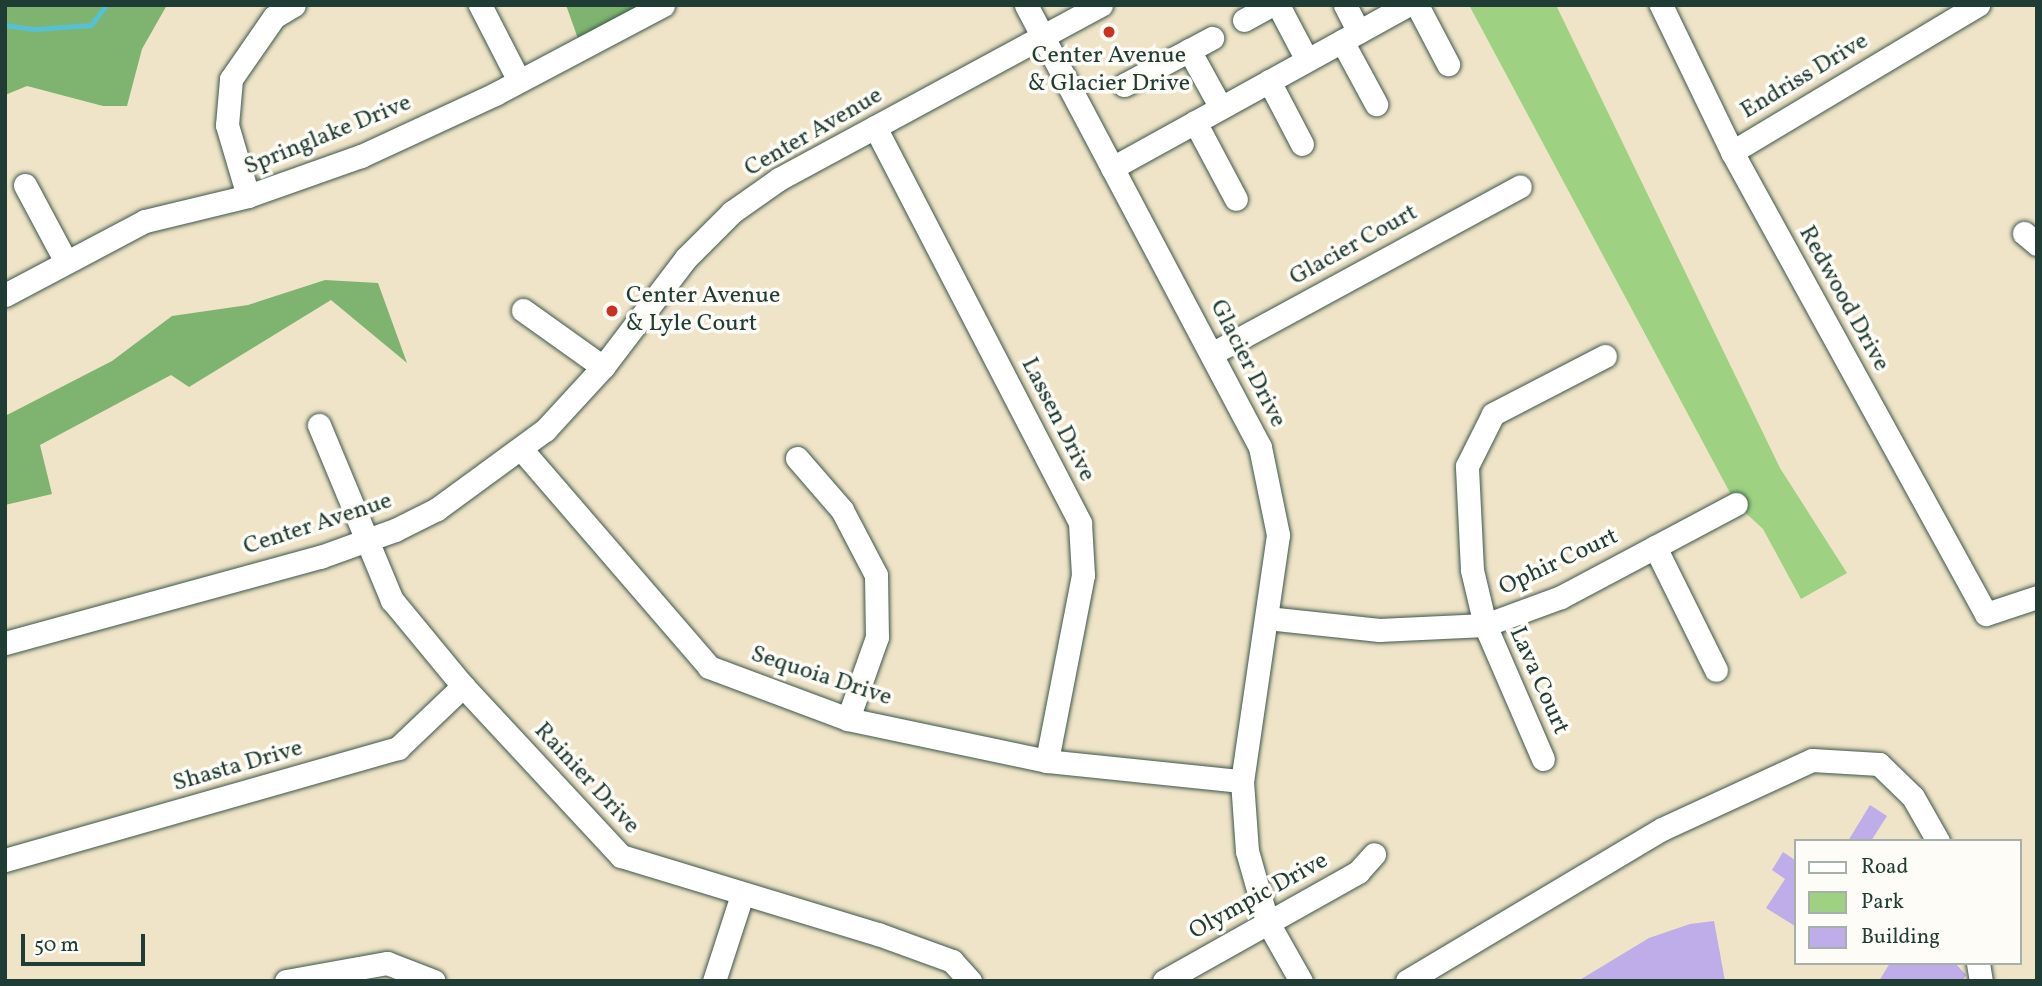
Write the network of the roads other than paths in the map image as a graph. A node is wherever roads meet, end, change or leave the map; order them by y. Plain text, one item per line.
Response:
1 (294, 5) edge
2 (480, 5) edge
3 (663, 5) edge
4 (1027, 5) edge
5 (1101, 5) edge
6 (1271, 5) edge
7 (1278, 5) edge
8 (1345, 5) edge
9 (1407, 5) edge
10 (1417, 5) edge
11 (1661, 5) edge
12 (1978, 5) edge
13 (1244, 20) dead end
14 (1350, 36) junction
15 (1043, 37) junction
16 (1212, 38) dead end
17 (1189, 50) junction
18 (1307, 60) junction
19 (1448, 64) dead end
20 (519, 81) junction
21 (1269, 81) junction
22 (1124, 85) dead end
23 (1376, 104) dead end
24 (1221, 108) junction
25 (1195, 122) junction
26 (875, 127) junction
27 (1302, 144) dead end
28 (1732, 152) junction
29 (1112, 168) junction
30 (25, 185) dead end
31 (1520, 186) dead end
32 (248, 196) junction
33 (1236, 199) dead end
34 (65, 261) junction
35 (5, 295) edge
36 (523, 310) dead end
37 (1213, 353) junction
38 (1605, 356) dead end
39 (603, 367) junction
40 (319, 425) dead end
41 (522, 450) junction
42 (797, 458) dead end
43 (1736, 504) dead end
44 (365, 542) junction
45 (1655, 547) junction
46 (2037, 597) edge
47 (1267, 618) junction
48 (1485, 625) junction
49 (5, 643) edge
50 (1716, 670) dead end
51 (463, 686) junction
52 (848, 719) junction
53 (1543, 759) dead end
54 (1046, 761) junction
55 (1242, 781) junction
56 (1937, 839) edge
57 (1374, 854) dead end
58 (5, 860) edge
59 (742, 895) junction
60 (1267, 921) junction
61 (286, 981) edge
62 (435, 981) edge
63 (714, 981) edge
64 (970, 981) edge
65 (1164, 981) edge
66 (1301, 981) edge
67 (1407, 981) edge

1 - 32 street
2 - 20 street
3 - 20 street, Springlake Drive
4 - 15 street, Glacier Drive
5 - 15 street, Center Avenue
6 - 13 street
7 - 18 street
8 - 14 street
9 - 14 street
10 - 19 street
11 - 28 street, Redwood Drive
12 - 28 street, Endriss Drive
14 - 18 street
14 - 23 street
15 - 26 street, Center Avenue
15 - 29 street, Glacier Drive
16 - 17 street
17 - 22 street
17 - 24 street
18 - 21 street
20 - 32 street, Springlake Drive
21 - 24 street
21 - 27 street
24 - 25 street
25 - 29 street
25 - 33 street
26 - 39 street, Center Avenue
26 - 54 street, Lassen Drive
28 - 46 street, Redwood Drive
29 - 37 street, Glacier Drive
30 - 34 street
31 - 37 street, Glacier Court
32 - 34 street, Springlake Drive
34 - 35 street, Springlake Drive
36 - 39 street
37 - 47 street, Glacier Drive
38 - 48 street, Lava Court
39 - 41 street, Center Avenue
40 - 44 street, Rainier Drive
41 - 44 street, Center Avenue
41 - 52 street, Sequoia Drive
42 - 52 street
43 - 45 street, Ophir Court
44 - 49 street, Center Avenue
44 - 51 street, Rainier Drive
45 - 48 street, Ophir Court
45 - 50 street
47 - 48 street, Ophir Court
47 - 55 street, Glacier Drive
48 - 53 street, Lava Court
51 - 58 street, Shasta Drive
51 - 59 street, Rainier Drive
52 - 54 street, Sequoia Drive
54 - 55 street, Sequoia Drive
55 - 60 street, Glacier Drive
56 - 67 street
57 - 60 street, Olympic Drive
59 - 63 street
59 - 64 street, Rainier Drive
60 - 65 street, Olympic Drive
60 - 66 street, Glacier Drive
61 - 62 street

